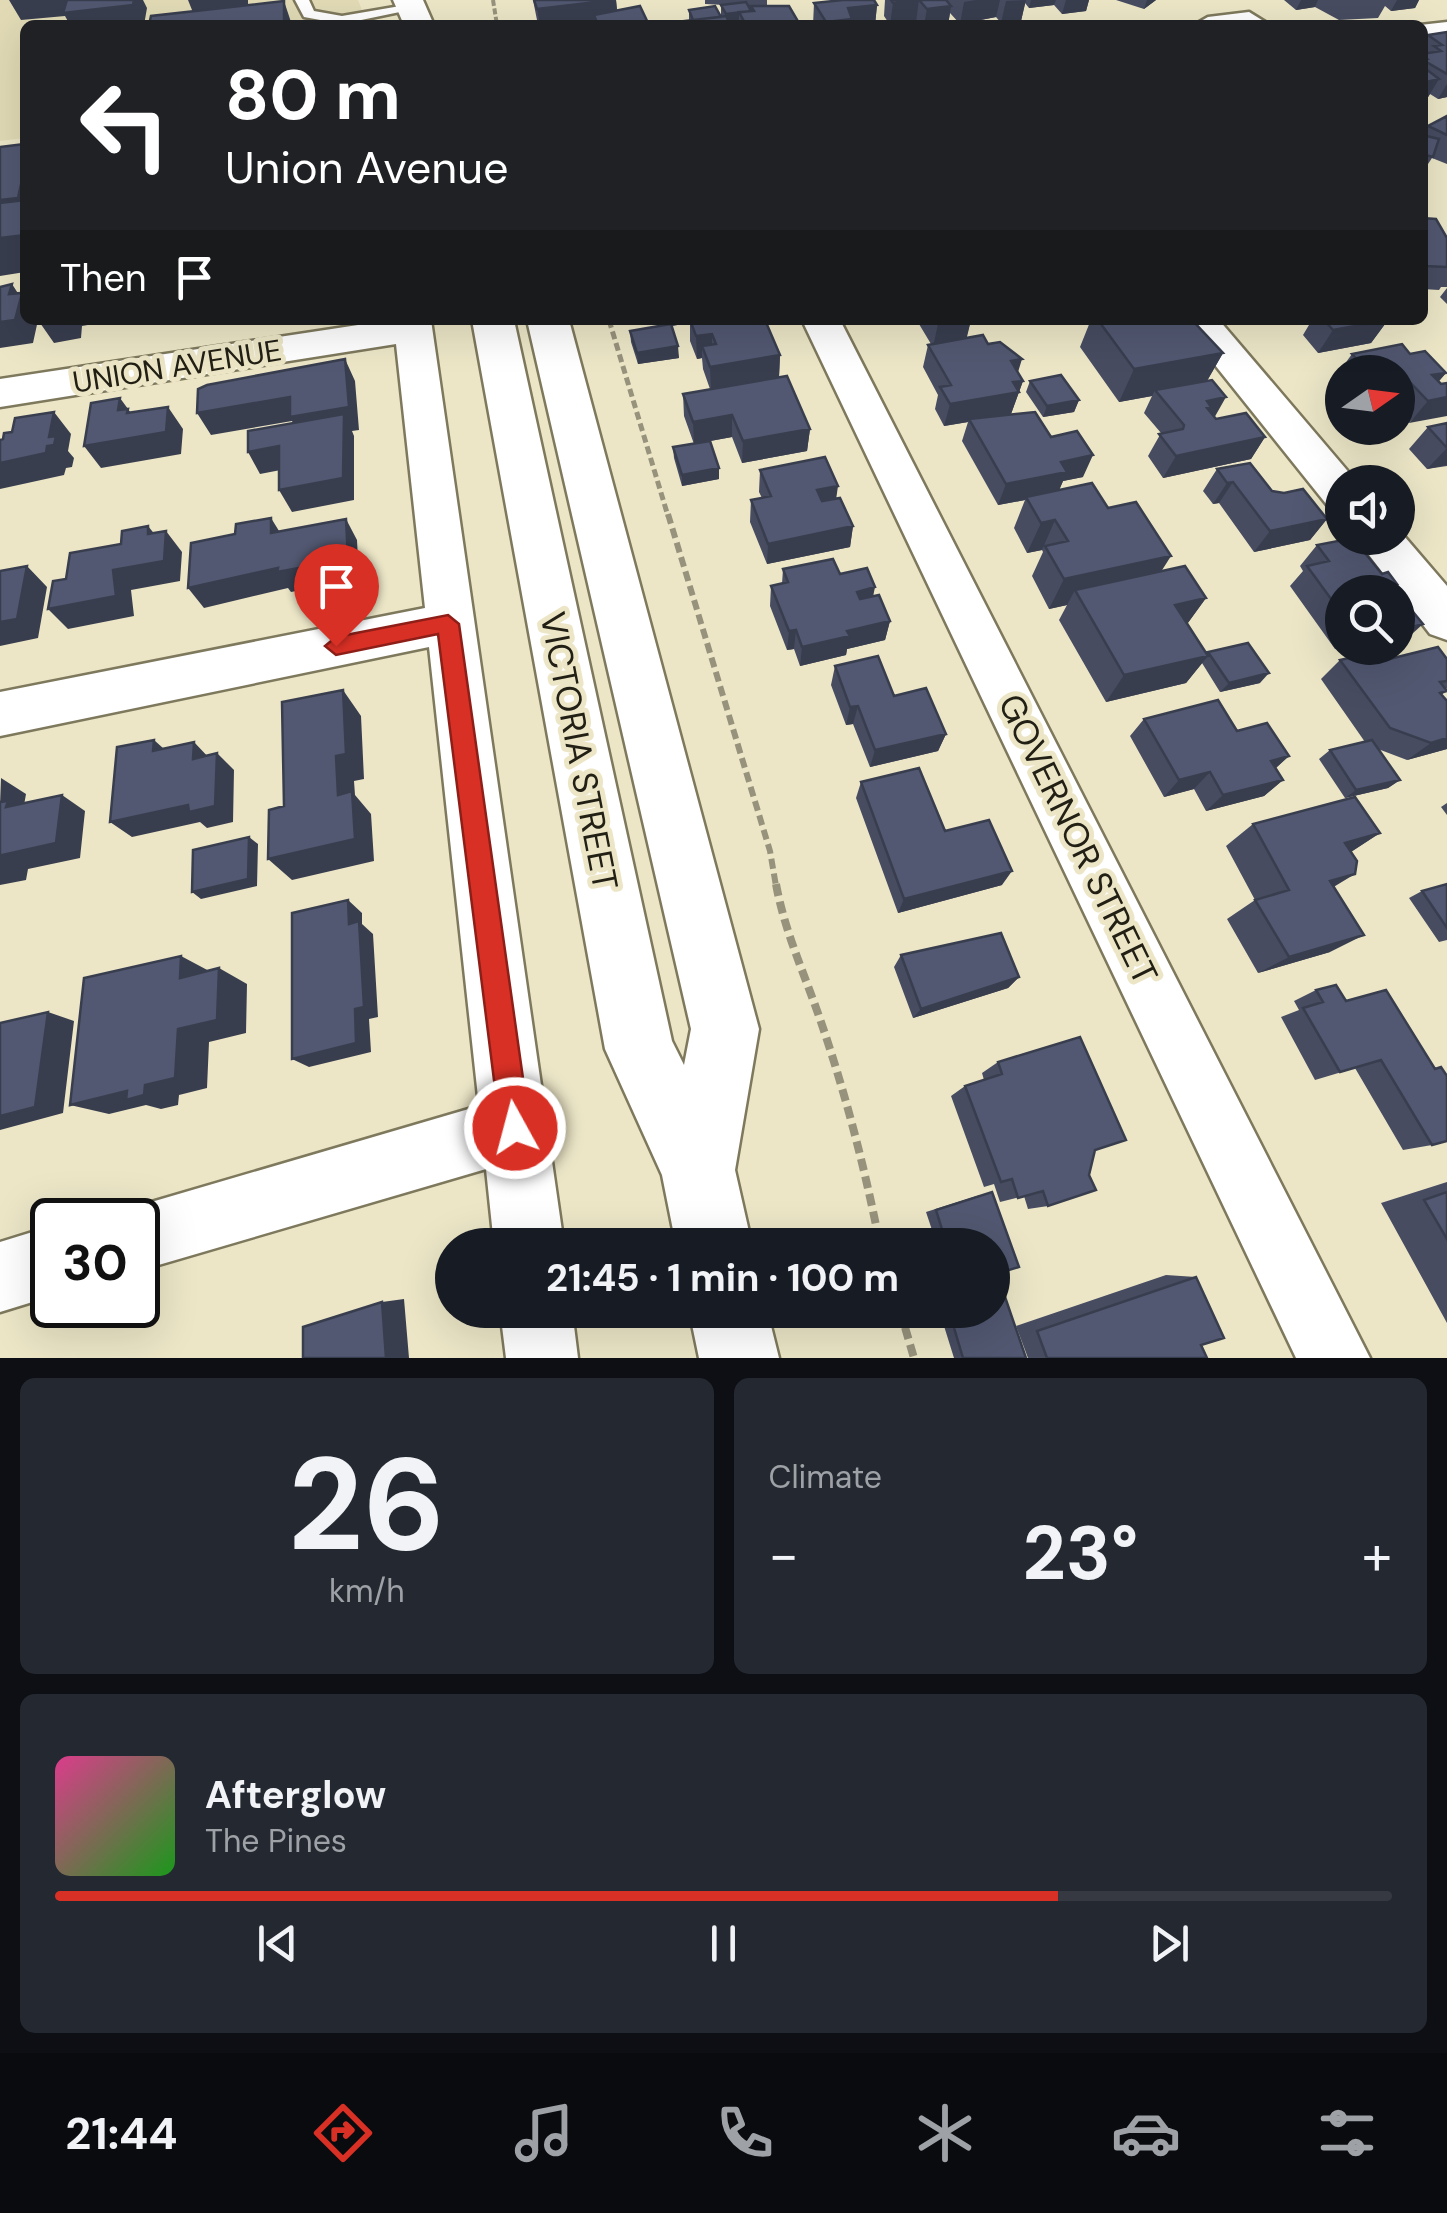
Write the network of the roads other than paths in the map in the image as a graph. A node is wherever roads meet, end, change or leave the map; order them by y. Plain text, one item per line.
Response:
1 (302, 0) edge
2 (413, 11) edge
3 (323, 20) edge
4 (343, 20) edge
5 (413, 325) edge
6 (494, 325) edge
7 (549, 325) edge
8 (823, 325) edge
9 (1202, 325) edge
10 (0, 393) edge
11 (1325, 473) edge
12 (1393, 555) edge
13 (1447, 620) edge
14 (448, 624) junction
15 (0, 714) edge
16 (515, 1128) junction
17 (698, 1170) junction
18 (527, 1228) edge
19 (710, 1228) edge
20 (160, 1231) edge
21 (30, 1268) edge
22 (0, 1276) edge
23 (538, 1328) edge
24 (732, 1328) edge
25 (542, 1358) edge
26 (739, 1358) edge
27 (1334, 1358) edge

1 - 3 lane
2 - 4 lane
5 - 10 street, UNION AVENUE
5 - 14 street
6 - 17 main road, VICTORIA STREET
7 - 17 main road, VICTORIA STREET
8 - 27 street, GOVERNOR STREET
9 - 11 street
12 - 13 street
14 - 15 street
14 - 16 street
16 - 18 street
16 - 20 street
17 - 19 main road, VICTORIA STREET
21 - 22 street
23 - 25 street
24 - 26 main road

